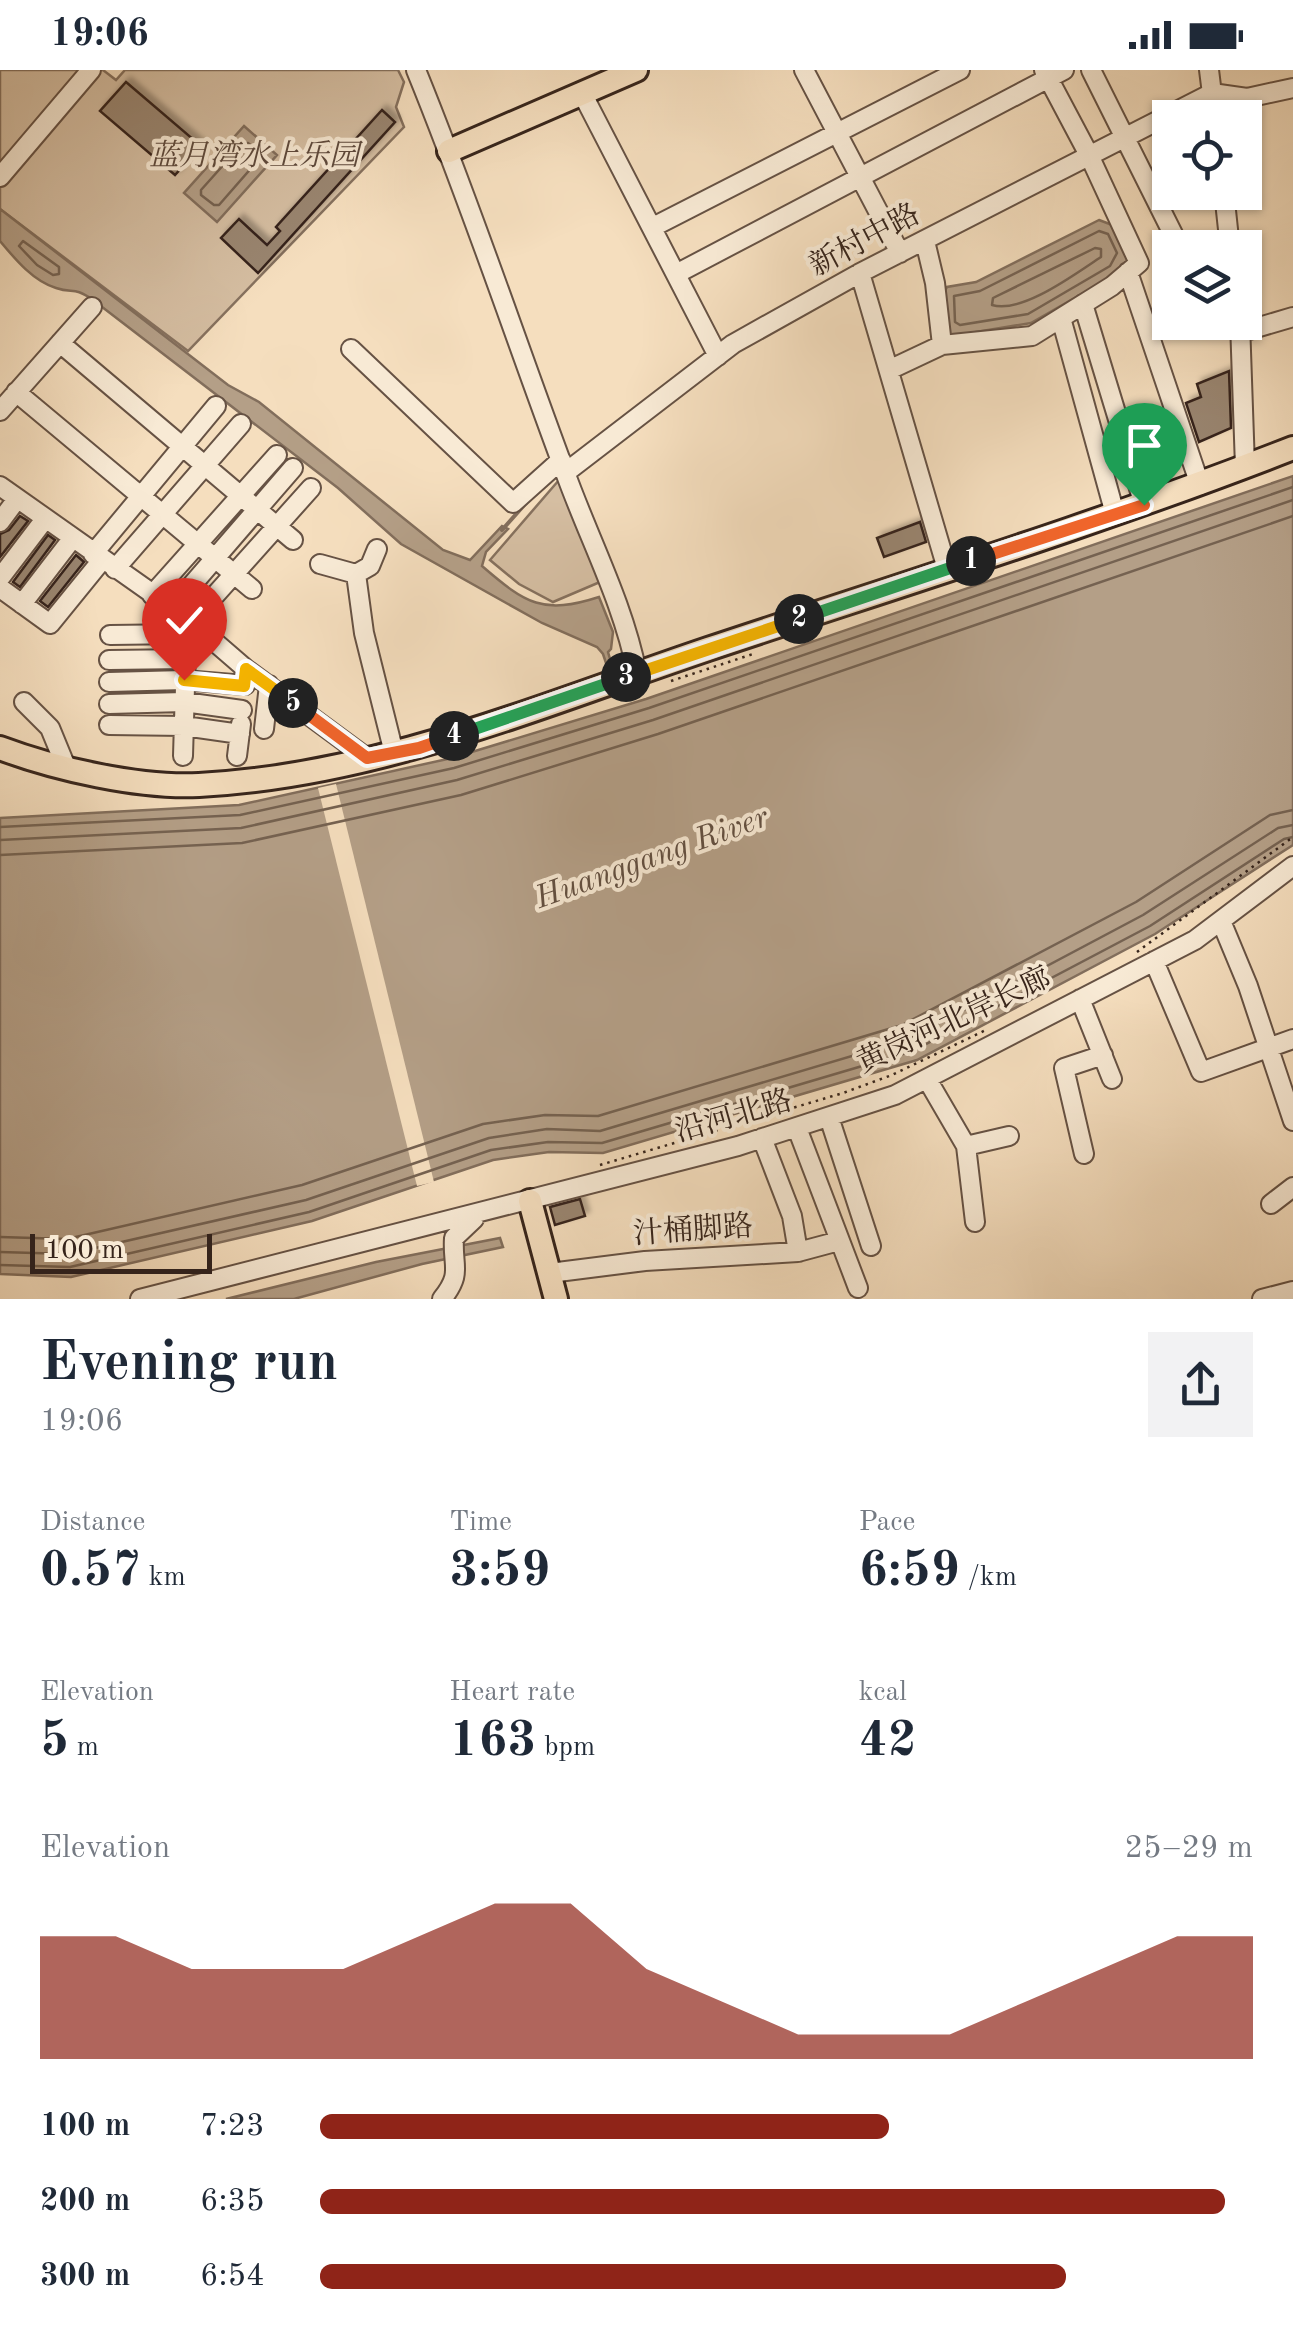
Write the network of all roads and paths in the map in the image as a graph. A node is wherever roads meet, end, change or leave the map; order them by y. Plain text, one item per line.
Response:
1 (91, 70) edge
2 (416, 70) edge
3 (636, 70) edge
4 (804, 70) edge
5 (960, 70) edge
6 (1092, 70) edge
7 (1209, 70) edge
8 (1052, 73) edge
9 (1293, 88) edge
10 (582, 92) junction
11 (1212, 93) junction
12 (1213, 100) edge
13 (837, 133) junction
14 (1126, 136) junction
15 (449, 150) junction
16 (1089, 156) junction
17 (0, 177) edge
18 (860, 178) junction
19 (653, 227) junction
20 (1171, 230) edge
21 (924, 240) junction
22 (900, 254) junction
23 (1128, 272) junction
24 (860, 273) junction
25 (676, 274) junction
26 (1082, 304) junction
27 (92, 307) dead end
28 (1293, 317) edge
29 (1060, 318) junction
30 (1262, 323) edge
31 (1240, 340) edge
32 (60, 344) junction
33 (942, 345) junction
34 (352, 349) dead end
35 (718, 356) junction
36 (888, 370) junction
37 (16, 392) junction
38 (216, 406) dead end
39 (0, 411) edge
40 (242, 424) dead end
41 (182, 446) junction
42 (1293, 448) edge
43 (276, 455) dead end
44 (204, 466) junction
45 (563, 466) junction
46 (1245, 467) junction
47 (293, 468) dead end
48 (1200, 485) junction
49 (0, 486) edge
50 (311, 488) dead end
51 (141, 496) junction
52 (240, 496) junction
53 (17, 498) junction
54 (1144, 505) junction
55 (256, 509) junction
56 (162, 514) junction
57 (1116, 514) junction
58 (45, 519) junction
59 (0, 522) edge
60 (276, 526) junction
61 (72, 539) junction
62 (293, 540) dead end
63 (198, 544) junction
64 (377, 549) dead end
65 (214, 558) junction
66 (103, 561) junction
67 (320, 564) dead end
68 (947, 569) junction
69 (234, 574) junction
70 (356, 574) junction
71 (0, 578) edge
72 (0, 588) edge
73 (252, 589) dead end
74 (152, 595) junction
75 (22, 604) junction
76 (184, 620) junction
77 (110, 635) dead end
78 (185, 658) junction
79 (109, 660) dead end
80 (637, 673) junction
81 (245, 677) junction
82 (184, 680) junction
83 (109, 682) dead end
84 (269, 685) junction
85 (24, 702) dead end
86 (184, 702) junction
87 (109, 704) dead end
88 (242, 710) junction
89 (110, 725) dead end
90 (184, 726) junction
91 (264, 728) dead end
92 (240, 734) junction
93 (0, 748) edge
94 (394, 752) junction
95 (183, 756) dead end
96 (238, 756) dead end
97 (367, 758) junction
98 (66, 767) junction
99 (1293, 837) edge
100 (1293, 866) edge
101 (1221, 921) junction
102 (1124, 960) dead end
103 (1154, 961) junction
104 (1080, 999) junction
105 (992, 1027) dead end
106 (1293, 1039) edge
107 (1270, 1048) junction
108 (1104, 1055) junction
109 (927, 1079) junction
110 (1112, 1079) dead end
111 (829, 1117) junction
112 (1293, 1121) edge
113 (797, 1128) junction
114 (1009, 1136) dead end
115 (762, 1138) junction
116 (966, 1146) junction
117 (1084, 1154) dead end
118 (595, 1166) dead end
119 (1293, 1187) edge
120 (530, 1201) junction
121 (1271, 1204) dead end
122 (479, 1214) junction
123 (975, 1222) dead end
124 (839, 1241) junction
125 (870, 1246) dead end
126 (798, 1252) junction
127 (550, 1273) junction
128 (858, 1288) dead end
129 (1293, 1291) edge
130 (158, 1297) edge
131 (140, 1299) edge
132 (442, 1299) edge
133 (556, 1299) edge
134 (1262, 1299) edge

1 - 17 street
2 - 15 street
3 - 10 main road
4 - 13 street
5 - 13 street
6 - 14 street
7 - 11 street
8 - 16 street
8 - 18 street
9 - 11 street
10 - 15 main road
10 - 19 street
11 - 12 street
11 - 14 street, 新村中路
13 - 18 street
13 - 19 street
14 - 16 street, 新村中路
14 - 20 street
15 - 45 street
16 - 21 street, 新村中路
16 - 23 street
18 - 22 street
18 - 25 street
19 - 25 street
21 - 22 street, 新村中路
21 - 33 street
22 - 24 street, 新村中路
23 - 26 street
23 - 48 street
24 - 35 street, 新村中路
24 - 36 street
25 - 35 street
26 - 29 street
26 - 54 street
27 - 32 street
28 - 30 street
29 - 33 street
29 - 57 street
31 - 46 street
32 - 37 street
32 - 41 street
33 - 36 street
34 - 45 street, 新村中路
35 - 45 street, 新村中路
36 - 68 street
37 - 39 street
37 - 51 street
38 - 41 street
40 - 44 street
41 - 44 street
41 - 51 street
42 - 46 main road
43 - 52 street
44 - 52 street
44 - 56 street
45 - 80 street
46 - 48 main road
47 - 55 street
48 - 54 main road
49 - 53 street
50 - 60 street
51 - 56 street
51 - 66 street
52 - 55 street
52 - 63 street
53 - 58 street
53 - 59 street
54 - 57 main road
55 - 60 street
55 - 65 street
56 - 63 street
56 - 66 street
57 - 68 main road
58 - 61 street
58 - 71 street
60 - 62 street
60 - 69 street
61 - 66 street
61 - 75 street
63 - 65 street
63 - 74 street
64 - 70 street
65 - 69 street
65 - 76 street
66 - 74 street
66 - 75 street
67 - 70 street
68 - 80 main road
69 - 73 street
69 - 76 street
70 - 94 street
72 - 75 street
74 - 76 street
76 - 77 street
76 - 78 street
76 - 81 street
78 - 79 street
78 - 82 street
80 - 94 main road
81 - 82 street
81 - 84 street
81 - 88 street
82 - 83 street
82 - 86 street
84 - 91 street
84 - 97 street
85 - 98 street
86 - 87 street
86 - 88 street
86 - 90 street
88 - 92 street
89 - 90 street
90 - 92 street
90 - 95 street
92 - 96 street
93 - 98 main road
94 - 97 main road
97 - 98 main road
99 - 102 path
100 - 101 street, 沿河北路
101 - 103 street, 沿河北路
101 - 107 street
103 - 104 street, 沿河北路
103 - 107 street
104 - 108 street
104 - 109 street, 沿河北路
105 - 118 path, 黄岗河北岸长廊
106 - 107 street
107 - 112 street
108 - 110 street
108 - 117 street
109 - 111 street, 沿河北路
109 - 116 street
111 - 113 street, 沿河北路
111 - 125 street
113 - 115 street, 沿河北路
113 - 124 street
114 - 116 street
115 - 120 street, 沿河北路
115 - 126 street
116 - 123 street
119 - 121 street
120 - 122 street, 沿河北路
120 - 127 main road
122 - 130 street, 沿河北路
122 - 132 street
124 - 126 street, 汁桶脚路
124 - 128 street
126 - 127 street, 汁桶脚路
127 - 133 main road
129 - 134 street
130 - 131 street, 沿河北路

